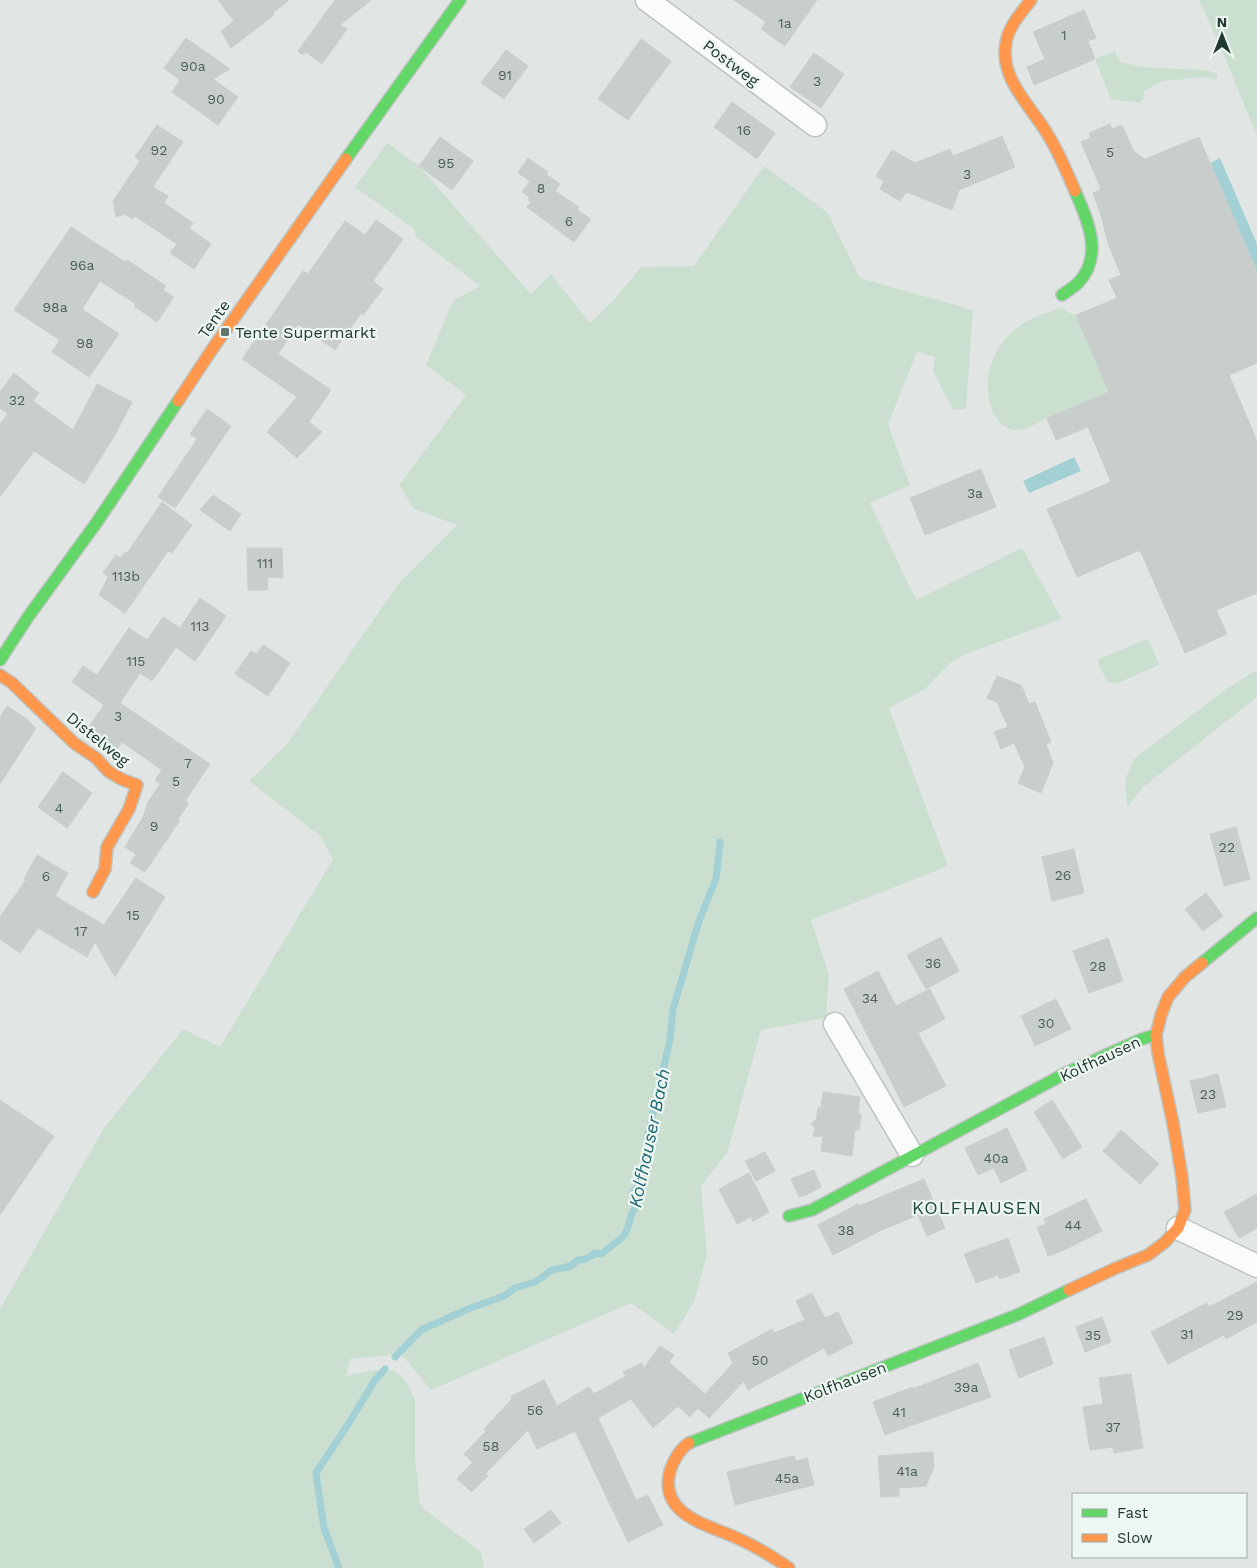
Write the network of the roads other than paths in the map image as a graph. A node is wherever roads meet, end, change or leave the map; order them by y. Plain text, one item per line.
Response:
1 (460, 0) edge
2 (648, 0) edge
3 (1031, 0) edge
4 (815, 125) dead end
5 (1062, 295) dead end
6 (0, 660) edge
7 (0, 675) edge
8 (93, 892) dead end
9 (1257, 918) edge
10 (835, 1024) dead end
11 (1156, 1035) junction
12 (912, 1155) junction
13 (789, 1216) dead end
14 (1178, 1228) junction
15 (1257, 1266) edge
16 (789, 1568) edge

1 - 6 street, Tente
2 - 4 street, Postweg
3 - 5 street
7 - 8 street, Distelweg
9 - 11 street, Kolfhausen
10 - 12 street
11 - 12 street, Kolfhausen
11 - 14 street, Kolfhausen
12 - 13 street, Kolfhausen
14 - 15 street
14 - 16 street, Kolfhausen

